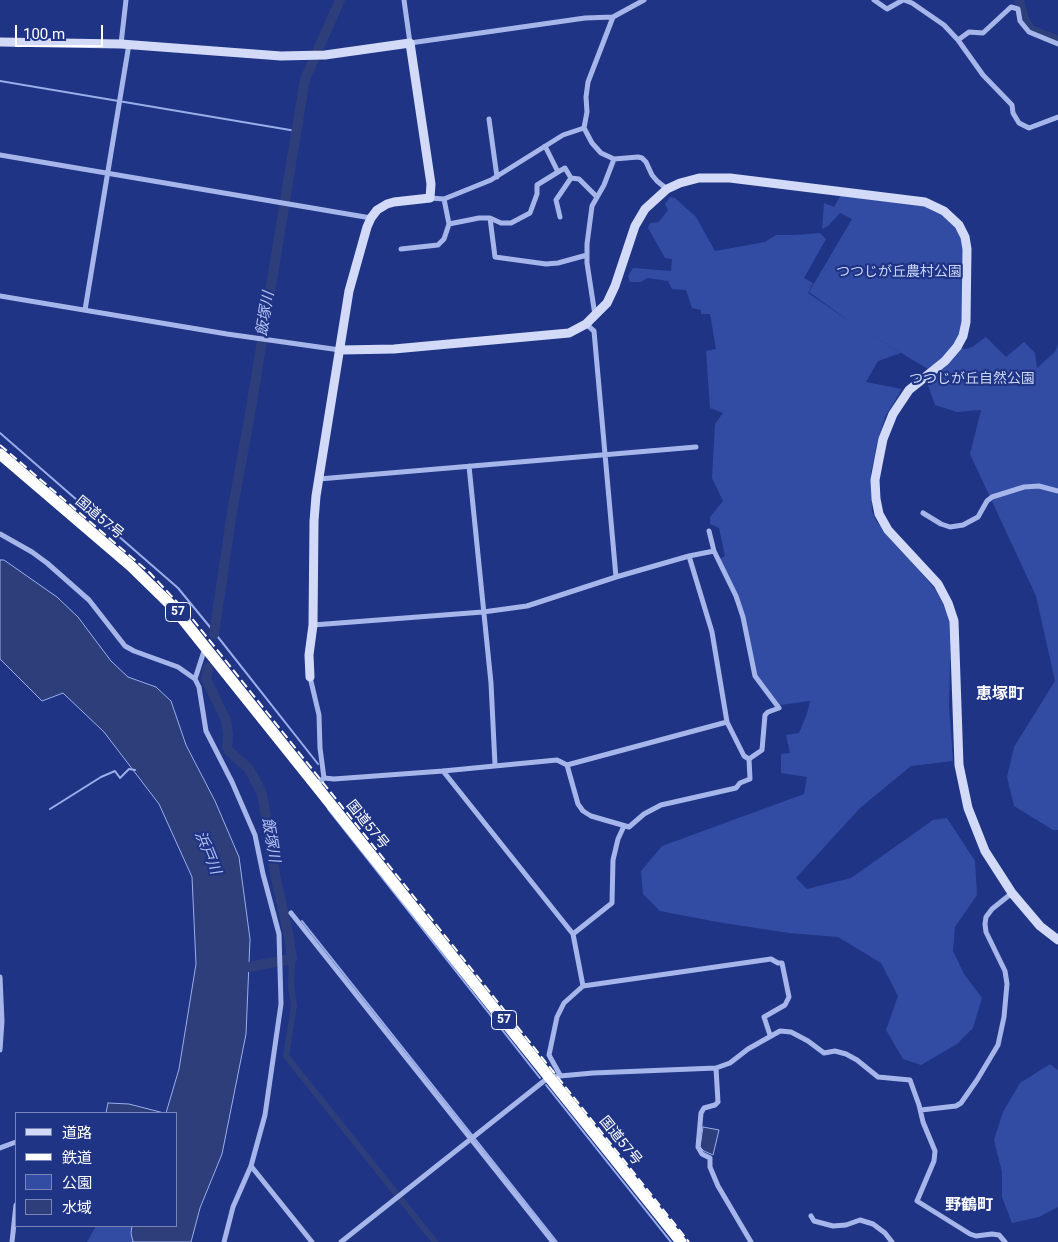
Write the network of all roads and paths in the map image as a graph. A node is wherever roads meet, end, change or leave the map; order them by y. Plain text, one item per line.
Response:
1 (126, 0) edge
2 (404, 0) edge
3 (644, 0) edge
4 (874, 0) edge
5 (903, 0) edge
6 (613, 17) junction
7 (958, 40) junction
8 (0, 42) edge
9 (410, 43) junction
10 (125, 44) junction
11 (1058, 44) edge
12 (1058, 117) edge
13 (490, 120) dead end
14 (584, 128) junction
15 (545, 146) junction
16 (0, 155) edge
17 (614, 159) junction
18 (107, 172) junction
19 (558, 172) junction
20 (497, 177) junction
21 (570, 178) junction
22 (667, 189) junction
23 (597, 197) junction
24 (430, 198) junction
25 (444, 199) junction
26 (560, 217) dead end
27 (371, 218) junction
28 (490, 218) junction
29 (449, 224) junction
30 (401, 249) dead end
31 (587, 255) junction
32 (0, 296) edge
33 (85, 310) junction
34 (595, 315) junction
35 (586, 324) junction
36 (341, 350) junction
37 (696, 447) dead end
38 (0, 454) edge
39 (606, 455) junction
40 (470, 466) junction
41 (319, 479) junction
42 (1058, 491) edge
43 (923, 513) dead end
44 (709, 531) dead end
45 (0, 534) edge
46 (714, 551) junction
47 (689, 556) junction
48 (616, 577) junction
49 (483, 612) junction
50 (313, 625) junction
51 (205, 646) junction
52 (310, 677) joint
53 (195, 679) junction
54 (727, 722) junction
55 (749, 759) junction
56 (496, 765) junction
57 (567, 765) junction
58 (443, 771) junction
59 (320, 782) junction
60 (624, 826) junction
61 (1012, 893) junction
62 (291, 913) dead end
63 (573, 934) junction
64 (1058, 940) edge
65 (0, 977) edge
66 (583, 986) junction
67 (1, 1004) edge
68 (770, 1035) junction
69 (0, 1050) edge
70 (716, 1068) junction
71 (555, 1076) junction
72 (921, 1110) junction
73 (471, 1139) junction
74 (15, 1142) edge
75 (0, 1148) edge
76 (251, 1166) junction
77 (15, 1214) edge
78 (811, 1216) dead end
79 (12, 1242) edge
80 (224, 1242) edge
81 (312, 1242) edge
82 (341, 1242) edge
83 (553, 1242) edge
84 (681, 1242) edge
85 (751, 1242) edge
86 (892, 1242) edge
87 (1005, 1242) edge

1 - 10 street
2 - 9 street
3 - 6 street
4 - 5 street
5 - 7 street
6 - 9 street
6 - 14 street
7 - 11 street
7 - 12 street
8 - 10 street
9 - 10 street
9 - 24 street
10 - 18 street
13 - 20 street
14 - 15 street
14 - 17 street
15 - 19 street
15 - 20 street
16 - 18 street
17 - 22 street
17 - 23 street
18 - 27 street
18 - 33 street
19 - 21 street
19 - 28 street
20 - 25 street
21 - 23 street
21 - 26 street
22 - 34 street
22 - 61 street
23 - 31 street
24 - 25 street
24 - 27 street
25 - 29 street
27 - 36 street
28 - 29 street
28 - 31 street
29 - 30 street
31 - 34 street
32 - 33 street
33 - 36 street
34 - 35 street
35 - 36 street
35 - 39 street
36 - 41 street
37 - 39 street
38 - 51 highway, 国道57号 / 57
39 - 40 street
39 - 48 street
40 - 41 street
40 - 49 street
41 - 50 street
42 - 43 street
44 - 46 street
45 - 53 street
46 - 47 street
46 - 55 street
47 - 48 street
47 - 54 street
48 - 49 street
49 - 50 street
49 - 56 street
50 - 52 street
51 - 53 street
51 - 59 highway, 国道57号 / 57
52 - 59 street
53 - 76 street
54 - 55 street
54 - 57 street
55 - 60 street
56 - 57 street
56 - 58 street
57 - 60 street
58 - 59 street
58 - 63 street
59 - 71 highway, 国道57号 / 57
60 - 63 street
61 - 64 street
61 - 72 street
62 - 73 street
63 - 66 street
65 - 67 street
66 - 68 street
66 - 71 street
67 - 69 street
68 - 70 street
68 - 72 street
70 - 71 street
70 - 85 street
71 - 73 street
71 - 84 highway, 国道57号 / 57
72 - 87 street
73 - 82 street
73 - 83 street
74 - 75 street
76 - 80 street
76 - 81 street
77 - 79 street
78 - 86 street

